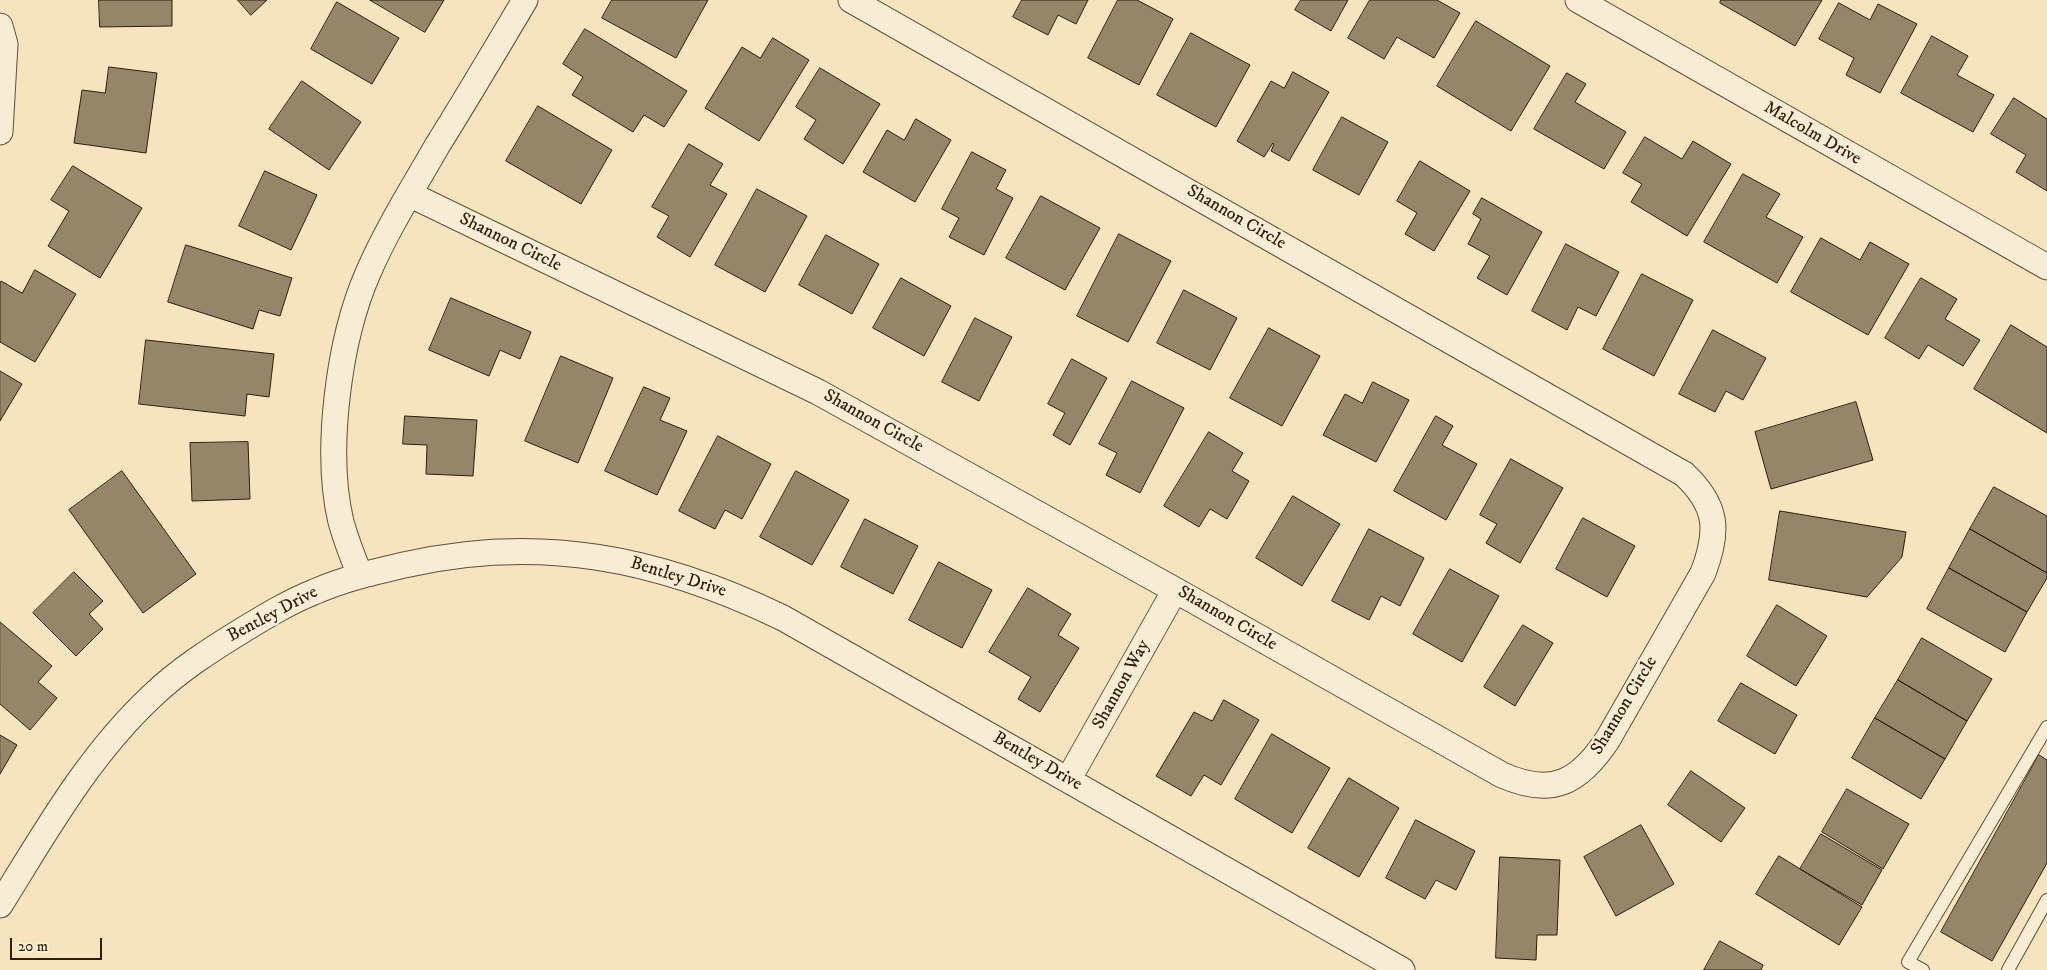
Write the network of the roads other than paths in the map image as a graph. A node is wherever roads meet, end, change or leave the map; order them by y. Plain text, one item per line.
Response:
1 (525, 0) edge
2 (851, 0) edge
3 (1578, 0) edge
4 (0, 26) edge
5 (0, 132) edge
6 (409, 194) junction
7 (2047, 267) edge
8 (360, 575) junction
9 (1175, 590) junction
10 (2047, 727) edge
11 (1068, 780) junction
12 (2047, 900) edge
13 (0, 905) edge
14 (1402, 970) edge
15 (1923, 970) edge
16 (2008, 970) edge

1 - 6 street
2 - 9 street, Shannon Circle
3 - 7 street, Malcolm Drive
4 - 5 street
6 - 8 street
6 - 9 street, Shannon Circle
8 - 11 street, Bentley Drive
8 - 13 street, Bentley Drive
9 - 11 street, Shannon Way
10 - 15 lane
11 - 14 street, Bentley Drive
12 - 16 lane

